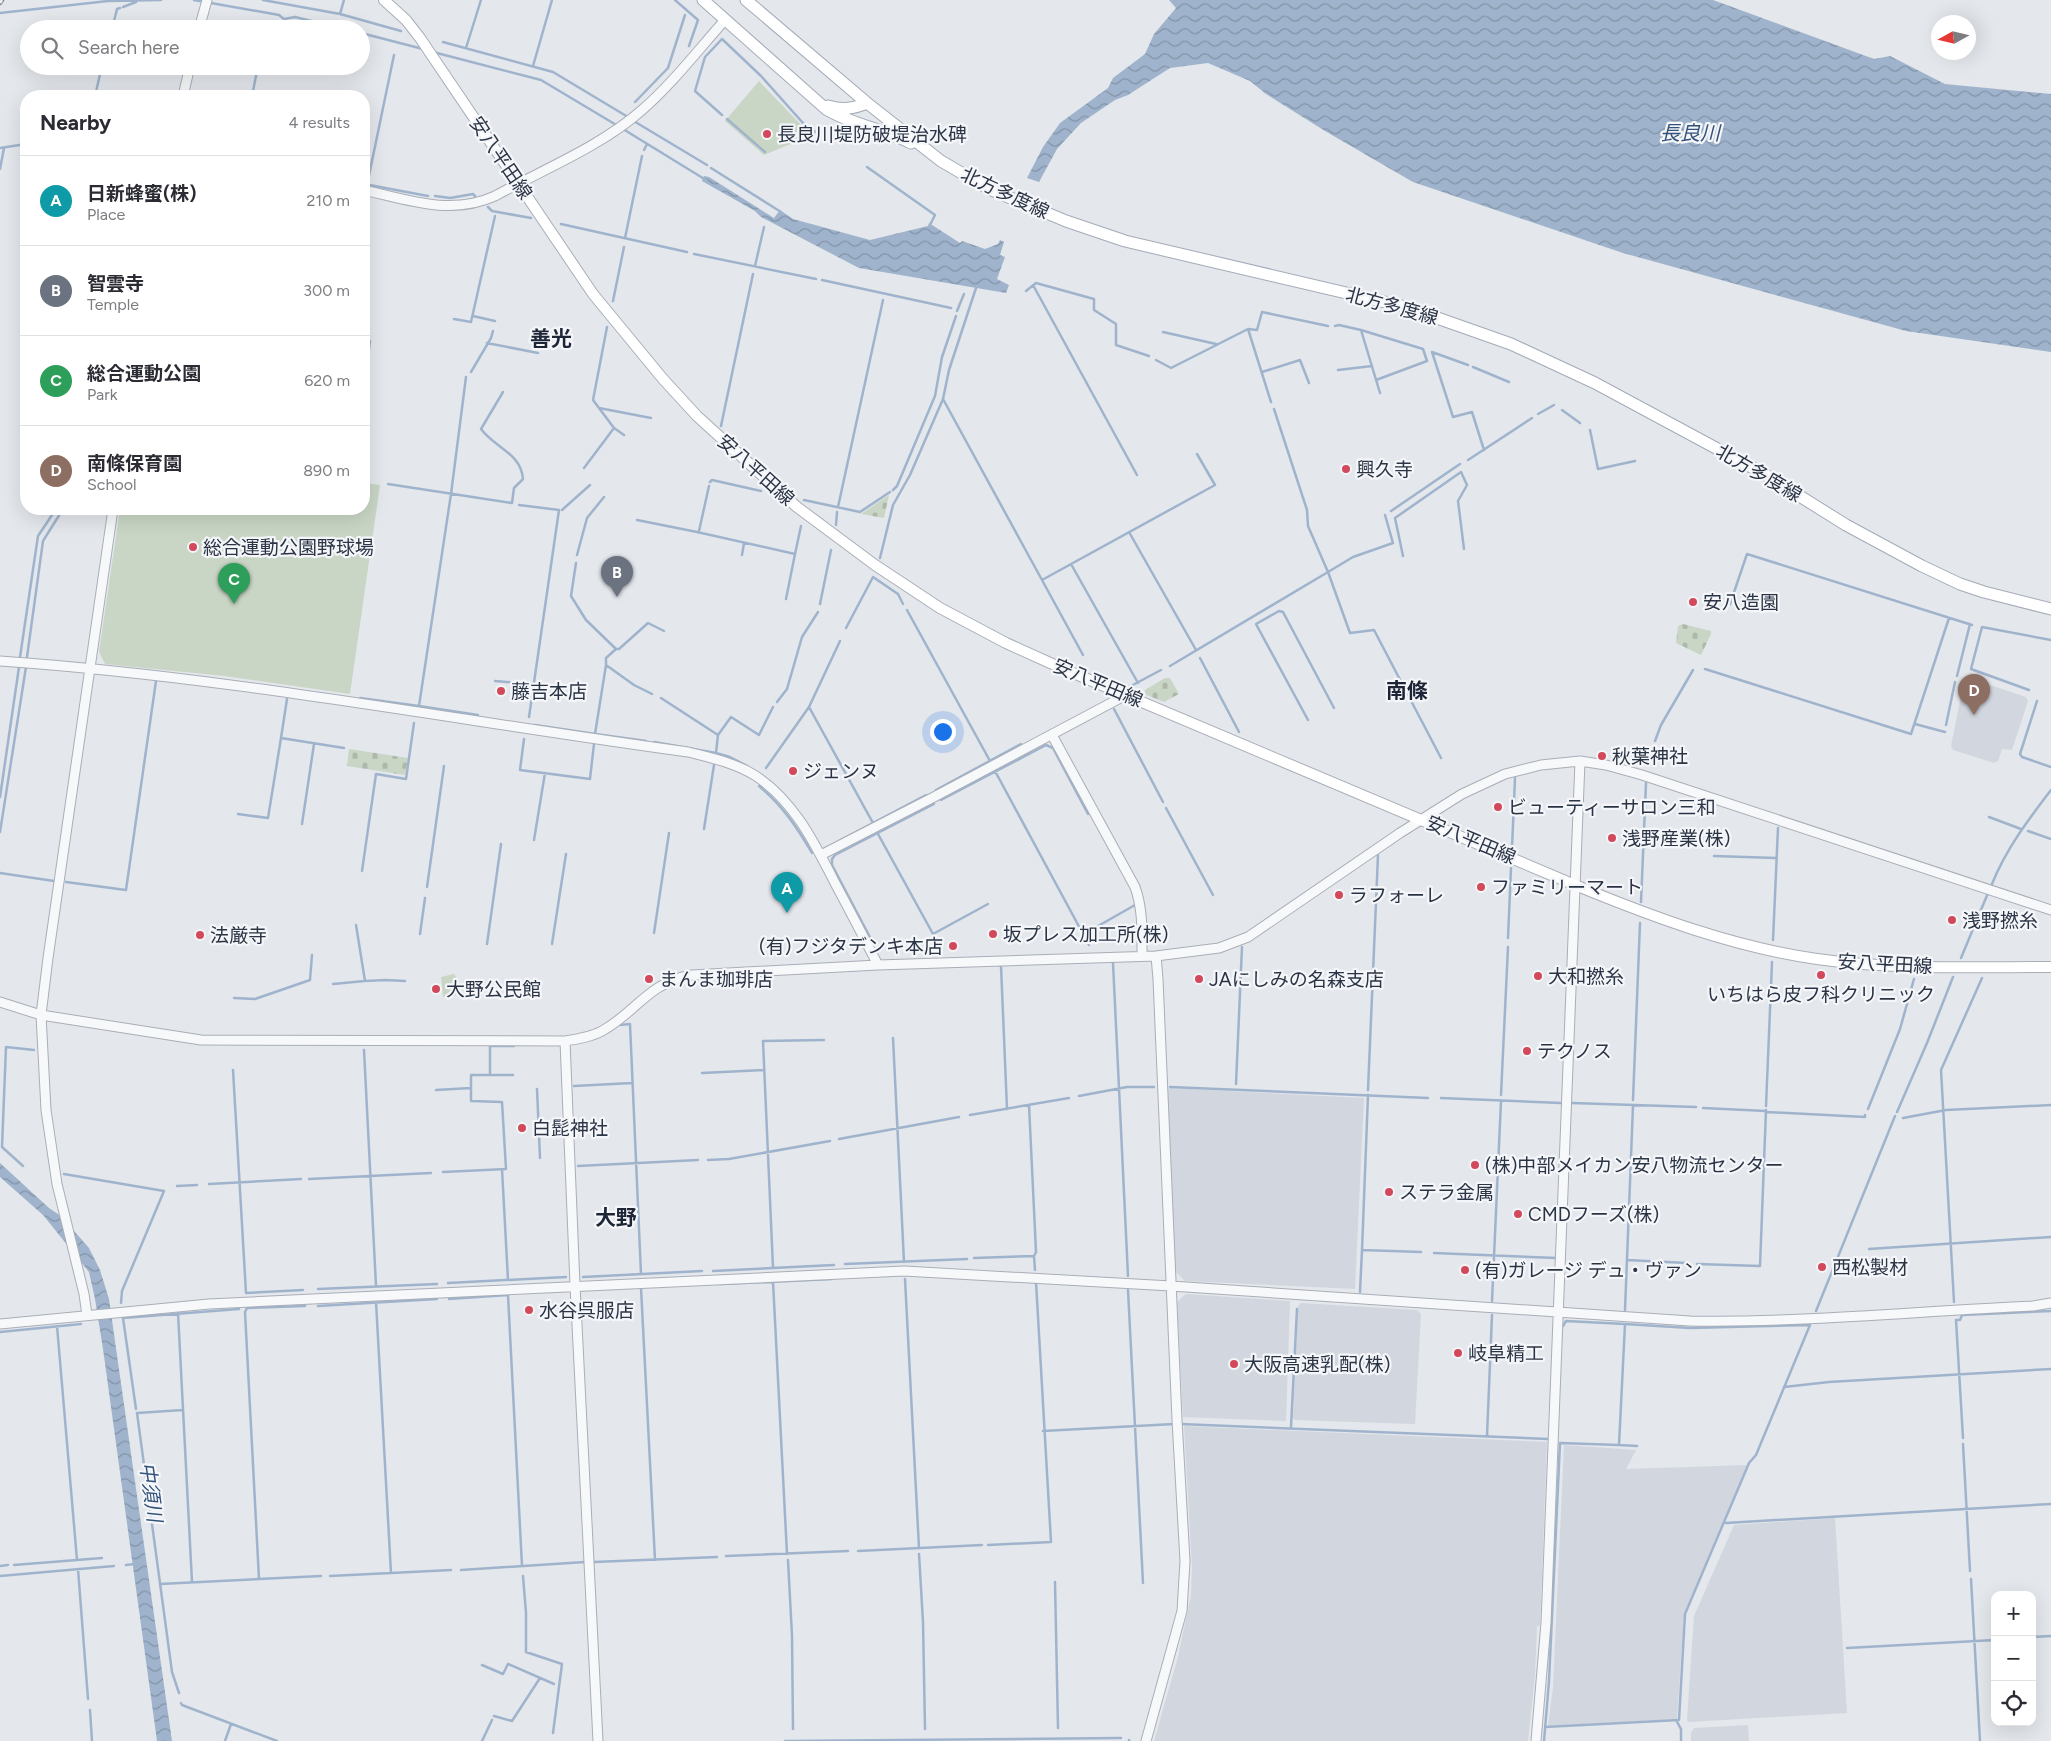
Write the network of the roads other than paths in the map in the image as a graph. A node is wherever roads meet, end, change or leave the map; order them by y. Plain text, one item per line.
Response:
1 (207, 0) edge
2 (384, 0) edge
3 (703, 0) edge
4 (746, 0) edge
5 (202, 20) edge
6 (725, 20) junction
7 (188, 75) edge
8 (184, 90) edge
9 (814, 98) junction
10 (867, 103) junction
11 (941, 161) junction
12 (518, 183) junction
13 (370, 191) edge
14 (113, 515) edge
15 (2051, 609) edge
16 (0, 661) edge
17 (90, 668) junction
18 (1126, 695) junction
19 (1052, 735) junction
20 (1580, 761) junction
21 (1421, 820) junction
22 (821, 855) junction
23 (1576, 885) junction
24 (2051, 910) edge
25 (1142, 955) junction
26 (1156, 956) junction
27 (878, 966) junction
28 (2051, 967) edge
29 (0, 1002) edge
30 (42, 1015) junction
31 (566, 1041) junction
32 (575, 1285) junction
33 (1171, 1286) junction
34 (2051, 1302) edge
35 (2033, 1306) junction
36 (2051, 1307) edge
37 (1558, 1312) junction
38 (91, 1314) junction
39 (0, 1324) edge
40 (598, 1741) edge
41 (1146, 1741) edge
42 (1536, 1741) edge

1 - 5 street
2 - 12 main road, 安八平田線
3 - 6 main road
4 - 10 main road, 北方多度線
6 - 9 main road
6 - 12 street
7 - 8 street
9 - 10 main road
9 - 11 main road
10 - 11 main road, 北方多度線
11 - 15 main road, 北方多度線
12 - 13 street
12 - 18 main road, 安八平田線
14 - 17 street
16 - 17 street
17 - 22 street
17 - 30 street
18 - 19 street
18 - 21 main road, 安八平田線
19 - 22 street
19 - 25 street
20 - 21 street
20 - 23 street
20 - 24 street
21 - 23 main road, 安八平田線
21 - 26 street
22 - 27 street
23 - 28 main road, 安八平田線
23 - 37 street
25 - 26 street
25 - 27 street
26 - 33 street
27 - 31 street
29 - 30 street
30 - 31 street
30 - 38 street
31 - 32 street
32 - 33 street
32 - 38 street
32 - 40 street
33 - 37 street
33 - 41 street
34 - 35 street
35 - 36 street
35 - 37 street
37 - 42 street
38 - 39 street

